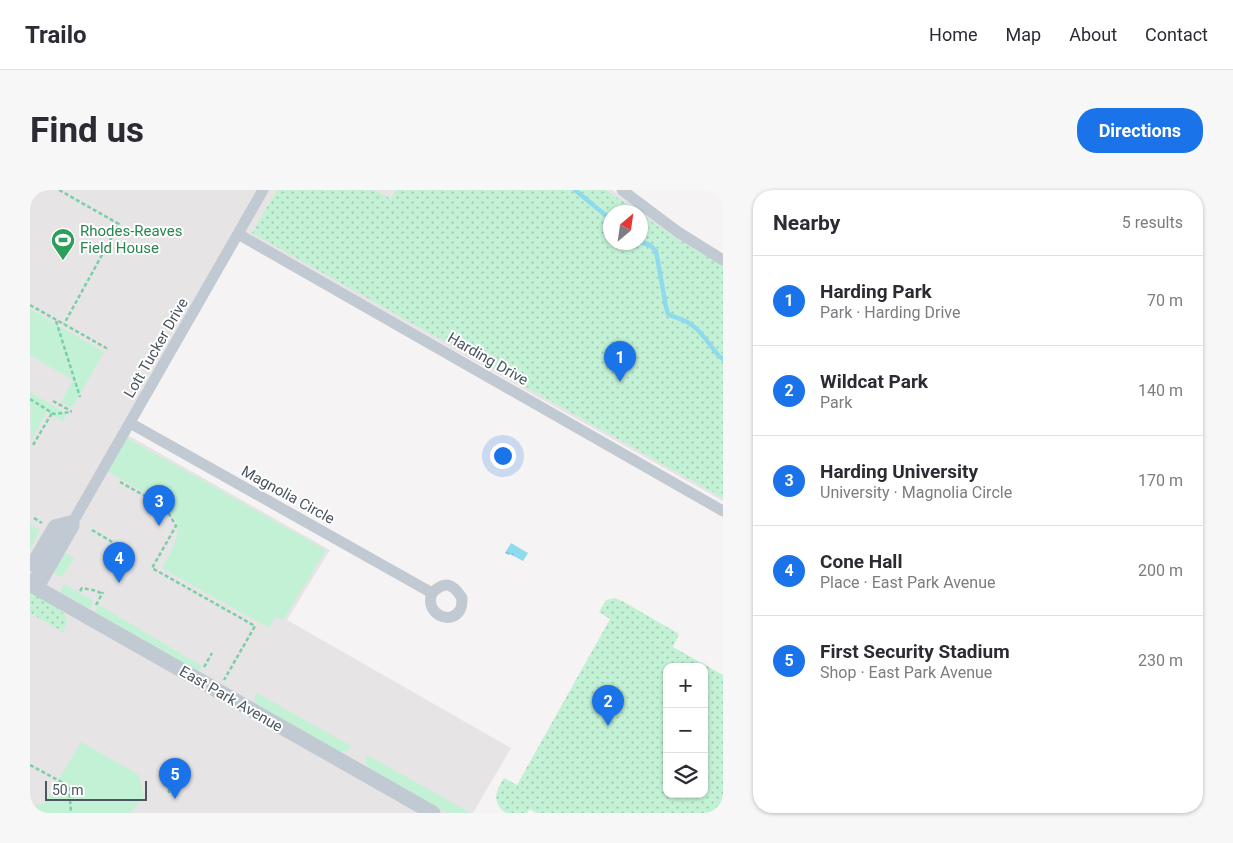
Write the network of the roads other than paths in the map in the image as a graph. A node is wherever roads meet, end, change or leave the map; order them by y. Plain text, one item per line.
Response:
1 (263, 190) edge
2 (622, 190) edge
3 (238, 234) junction
4 (723, 260) edge
5 (130, 423) junction
6 (723, 511) edge
7 (71, 521) junction
8 (30, 566) edge
9 (33, 586) edge
10 (432, 593) dead end
11 (433, 813) edge

1 - 3 street, Lott Tucker Drive
2 - 4 street
3 - 5 street, Lott Tucker Drive
3 - 6 street, Harding Drive
5 - 7 street, Lott Tucker Drive
5 - 10 street, Magnolia Circle
7 - 8 street, Lott Tucker Drive
7 - 9 street, Lott Tucker Drive
9 - 11 street, East Park Avenue

